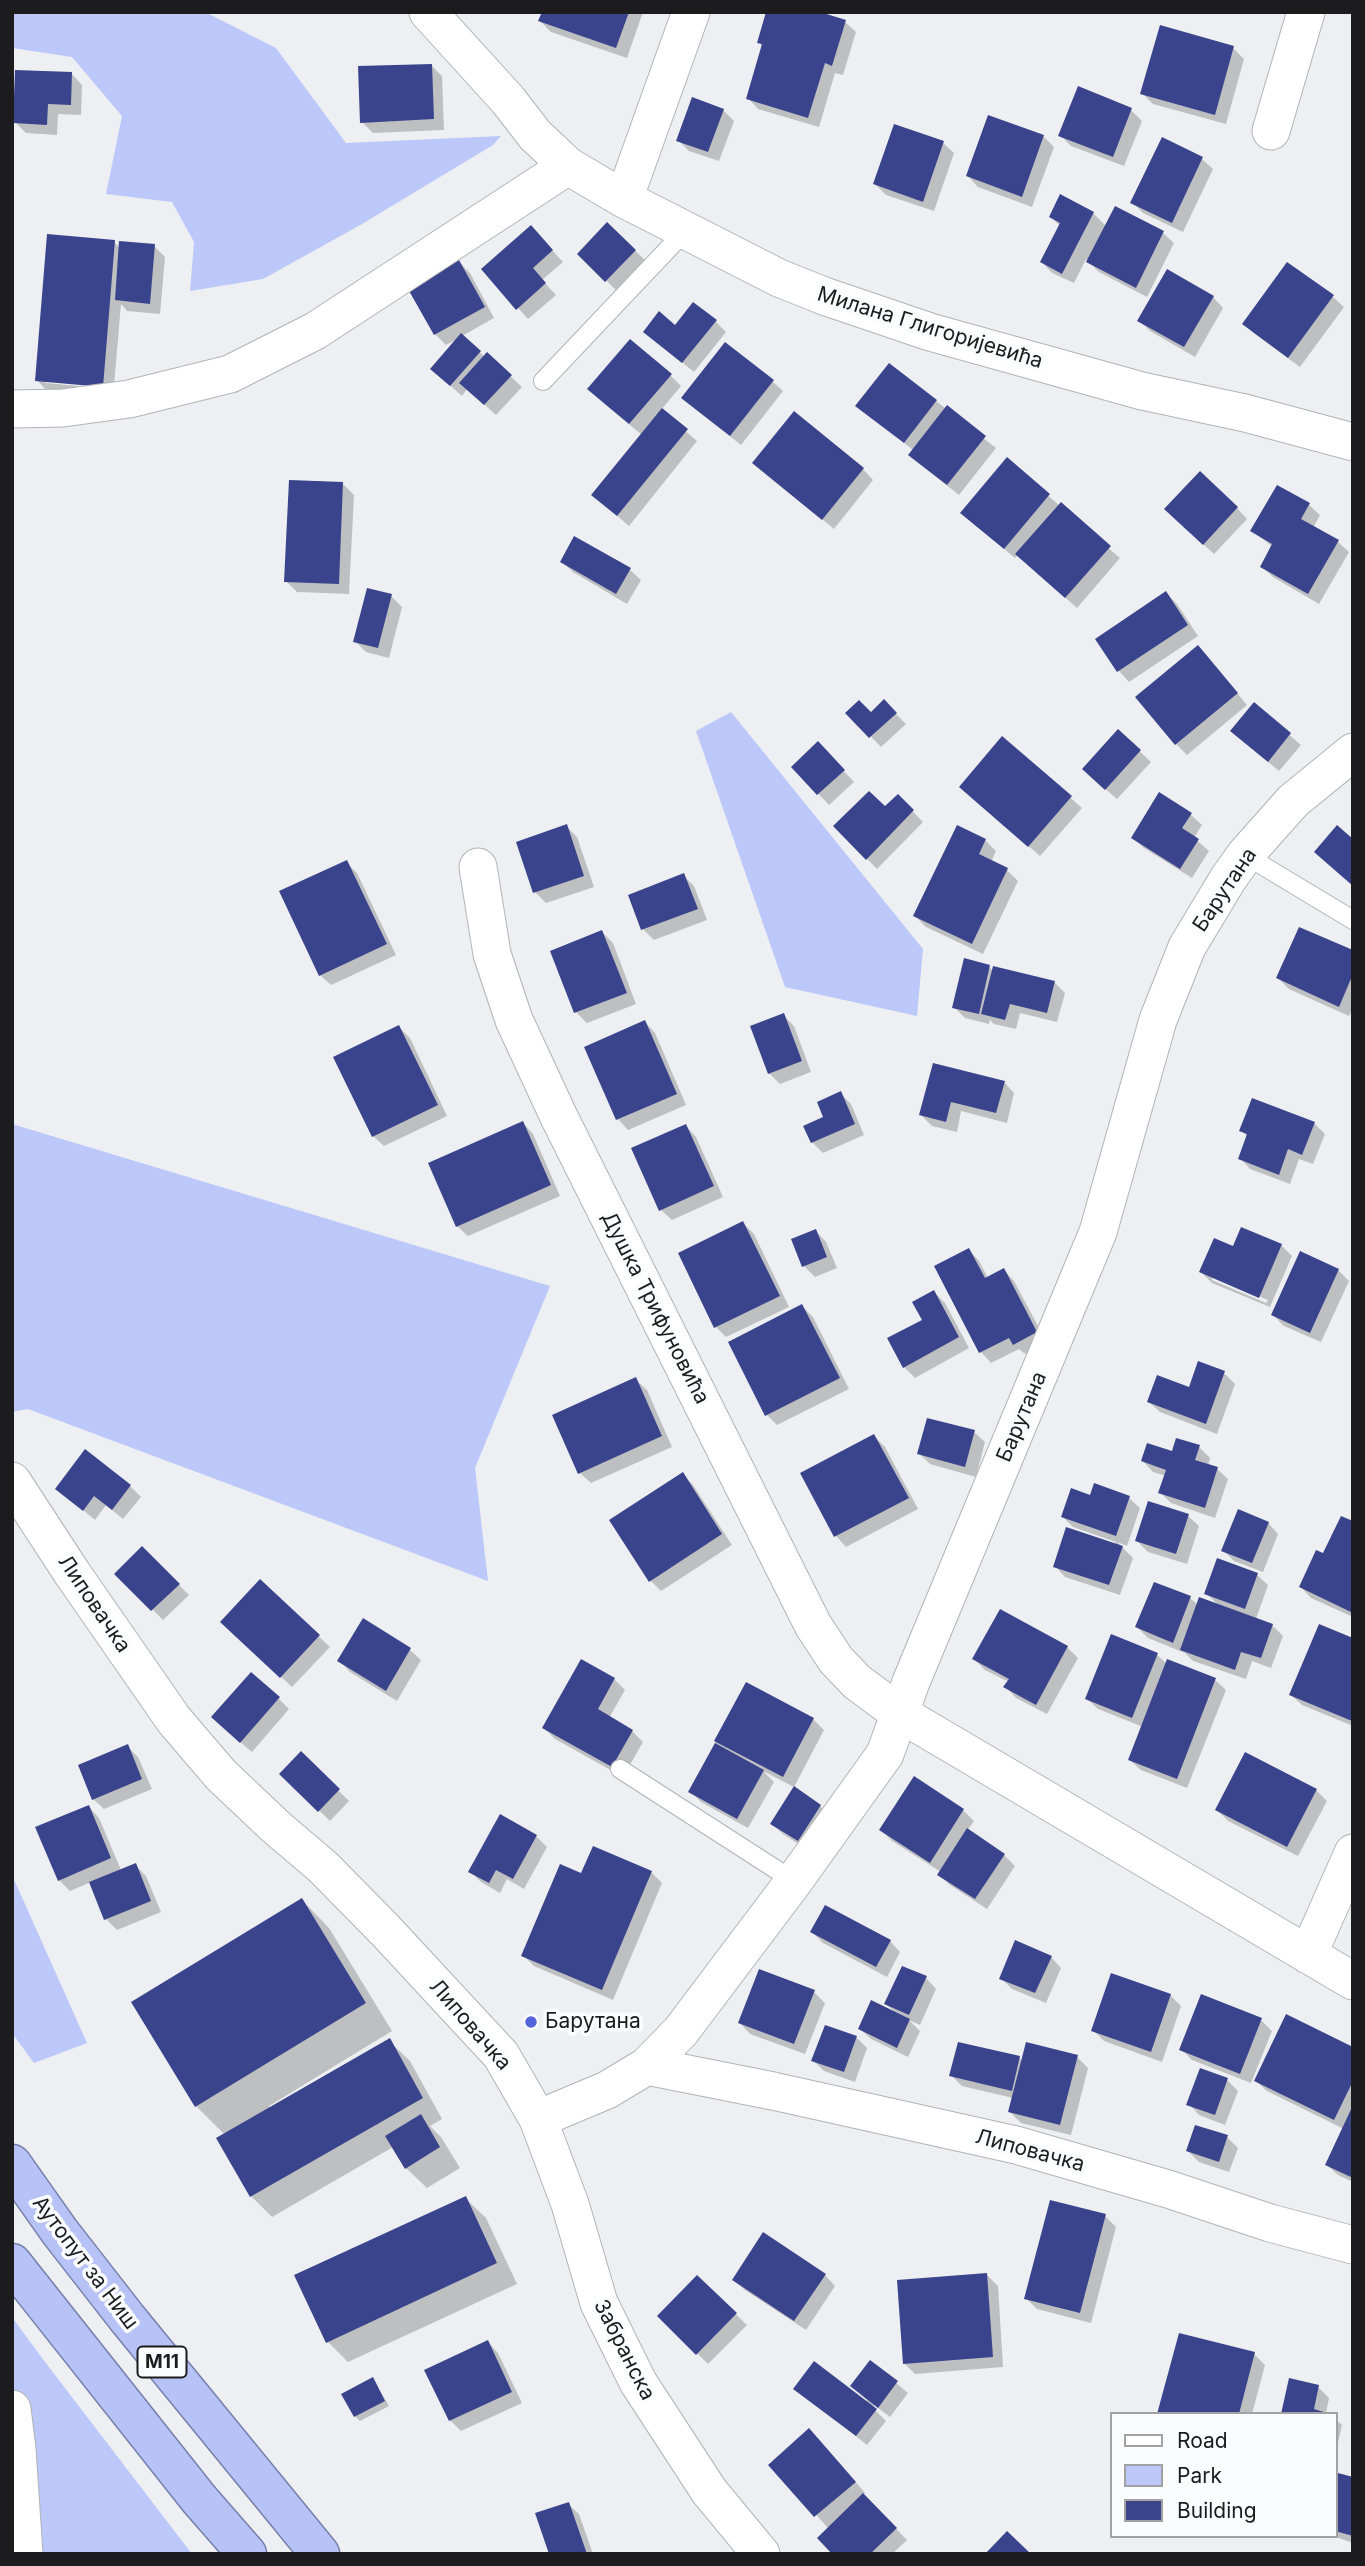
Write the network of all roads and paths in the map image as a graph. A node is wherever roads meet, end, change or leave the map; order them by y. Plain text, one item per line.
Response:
1 (428, 12) edge
2 (691, 12) edge
3 (1306, 12) edge
4 (1271, 131) dead end
5 (568, 166) junction
6 (624, 199) junction
7 (687, 229) junction
8 (543, 381) dead end
9 (12, 409) edge
10 (1353, 442) edge
11 (1353, 752) edge
12 (1245, 855) junction
13 (478, 867) dead end
14 (1353, 920) edge
15 (12, 1481) edge
16 (899, 1713) junction
17 (620, 1769) dead end
18 (1353, 1853) edge
19 (794, 1881) junction
20 (1308, 1955) junction
21 (1353, 1981) edge
22 (647, 2066) junction
23 (538, 2119) junction
24 (12, 2164) edge
25 (1353, 2245) edge
26 (12, 2263) edge
27 (12, 2409) edge
28 (24, 2554) edge
29 (247, 2554) edge
30 (320, 2554) edge
31 (761, 2554) edge

1 - 5 street, Милана Глигоријевића
2 - 6 street
3 - 4 street
5 - 6 street, Милана Глигоријевића
5 - 9 street
6 - 7 street, Милана Глигоријевића
7 - 8 lane
7 - 10 street, Милана Глигоријевића
11 - 12 street, Барутана
12 - 14 lane
12 - 16 street, Барутана
13 - 16 street, Душка Трифуновића
15 - 23 street, Липовачка
16 - 19 street, Барутана
16 - 20 street, Душка Трифуновића
17 - 19 lane
18 - 20 street
19 - 22 street, Барутана
20 - 21 street, Душка Трифуновића
22 - 23 street
22 - 25 street, Липовачка
23 - 31 street, Забранска
24 - 30 highway, Аутопут за Ниш / M11
26 - 29 highway, M11
27 - 28 street

